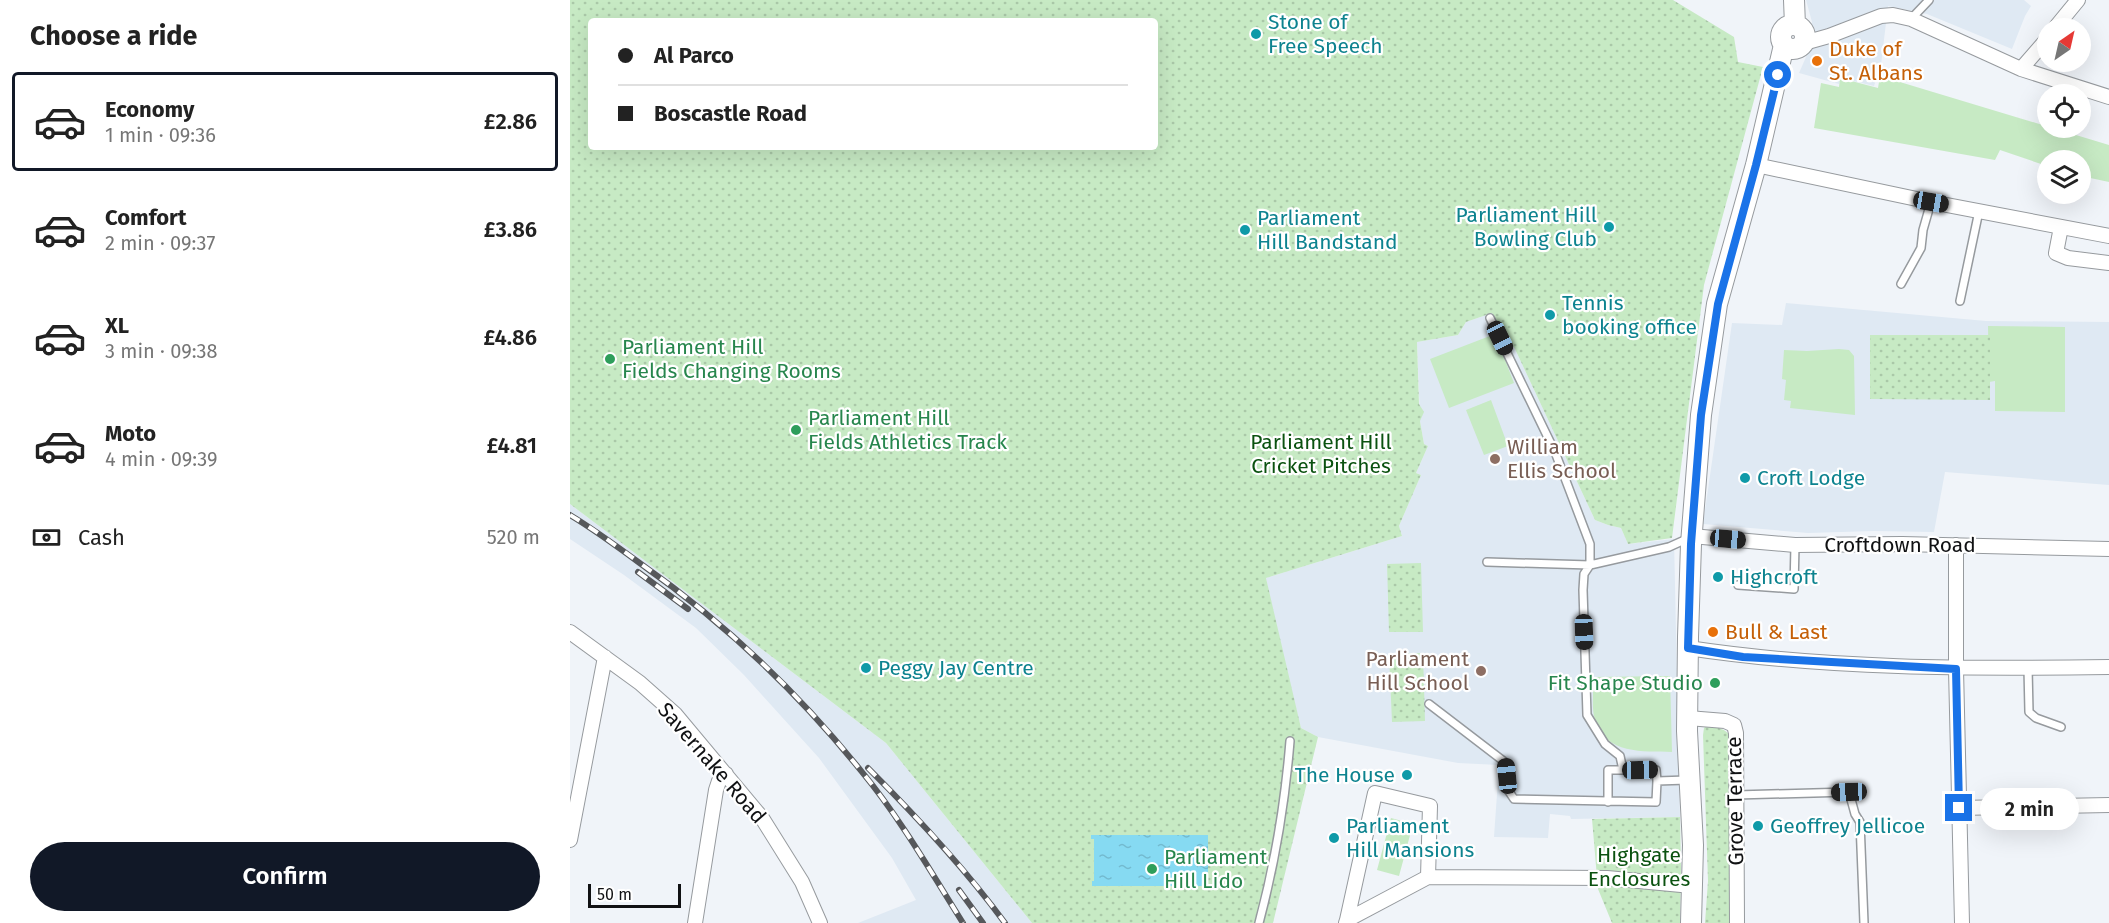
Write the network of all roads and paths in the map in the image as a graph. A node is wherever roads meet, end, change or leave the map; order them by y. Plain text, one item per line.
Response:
1 (1794, 0) edge
2 (1929, 0) edge
3 (2078, 0) edge
4 (2063, 18) edge
5 (1911, 19) junction
6 (1795, 25) junction
7 (1804, 43) junction
8 (1784, 45) junction
9 (2037, 51) edge
10 (2021, 69) junction
11 (2109, 97) edge
12 (1756, 165) junction
13 (1931, 202) junction
14 (1979, 211) junction
15 (2061, 227) junction
16 (2109, 236) edge
17 (2109, 263) edge
18 (1901, 284) dead end
19 (1960, 301) dead end
20 (1490, 318) dead end
21 (1691, 537) junction
22 (1796, 544) junction
23 (1956, 545) junction
24 (2109, 549) edge
25 (1487, 562) dead end
26 (1590, 565) junction
27 (1738, 585) dead end
28 (570, 632) edge
29 (1688, 648) junction
30 (605, 657) junction
31 (2109, 667) edge
32 (2028, 668) junction
33 (1956, 669) junction
34 (1429, 704) dead end
35 (1688, 718) junction
36 (2061, 727) dead end
37 (1290, 741) dead end
38 (1623, 770) junction
39 (726, 774) junction
40 (1690, 780) junction
41 (1657, 781) junction
42 (1736, 795) junction
43 (1608, 802) junction
44 (2109, 805) edge
45 (1959, 808) junction
46 (570, 840) edge
47 (1428, 877) junction
48 (1692, 886) junction
49 (1346, 922) edge
50 (695, 923) edge
51 (820, 923) edge
52 (1259, 923) edge
53 (1691, 923) edge
54 (1737, 923) edge
55 (1864, 923) edge
56 (1962, 923) edge

1 - 6 street
2 - 5 lane
3 - 4 street
5 - 7 street
5 - 10 street
6 - 7 street
6 - 8 street
7 - 8 street
8 - 12 street
9 - 10 street
10 - 11 street
12 - 13 street
12 - 21 street
13 - 14 street
13 - 18 lane
14 - 15 street
14 - 19 lane
15 - 16 street
15 - 17 street
20 - 26 lane
21 - 22 street, Croftdown Road
21 - 26 lane
21 - 29 street
22 - 23 street, Croftdown Road
22 - 27 lane
23 - 24 street, Croftdown Road
23 - 33 street
25 - 26 lane
26 - 38 lane
28 - 30 street, Savernake Road
29 - 33 street
29 - 35 street
30 - 39 street, Savernake Road
30 - 46 street
31 - 32 street
32 - 33 street
32 - 36 lane
33 - 45 street
34 - 43 lane
35 - 40 street
35 - 42 street, Grove Terrace
37 - 52 lane
38 - 41 lane
38 - 43 lane
39 - 50 street
39 - 51 street, Savernake Road
40 - 41 lane
40 - 48 street
41 - 43 lane
42 - 54 street, Grove Terrace
42 - 55 lane
44 - 45 street
45 - 56 street
47 - 48 street
47 - 49 street
47 - 49 street
48 - 53 street

